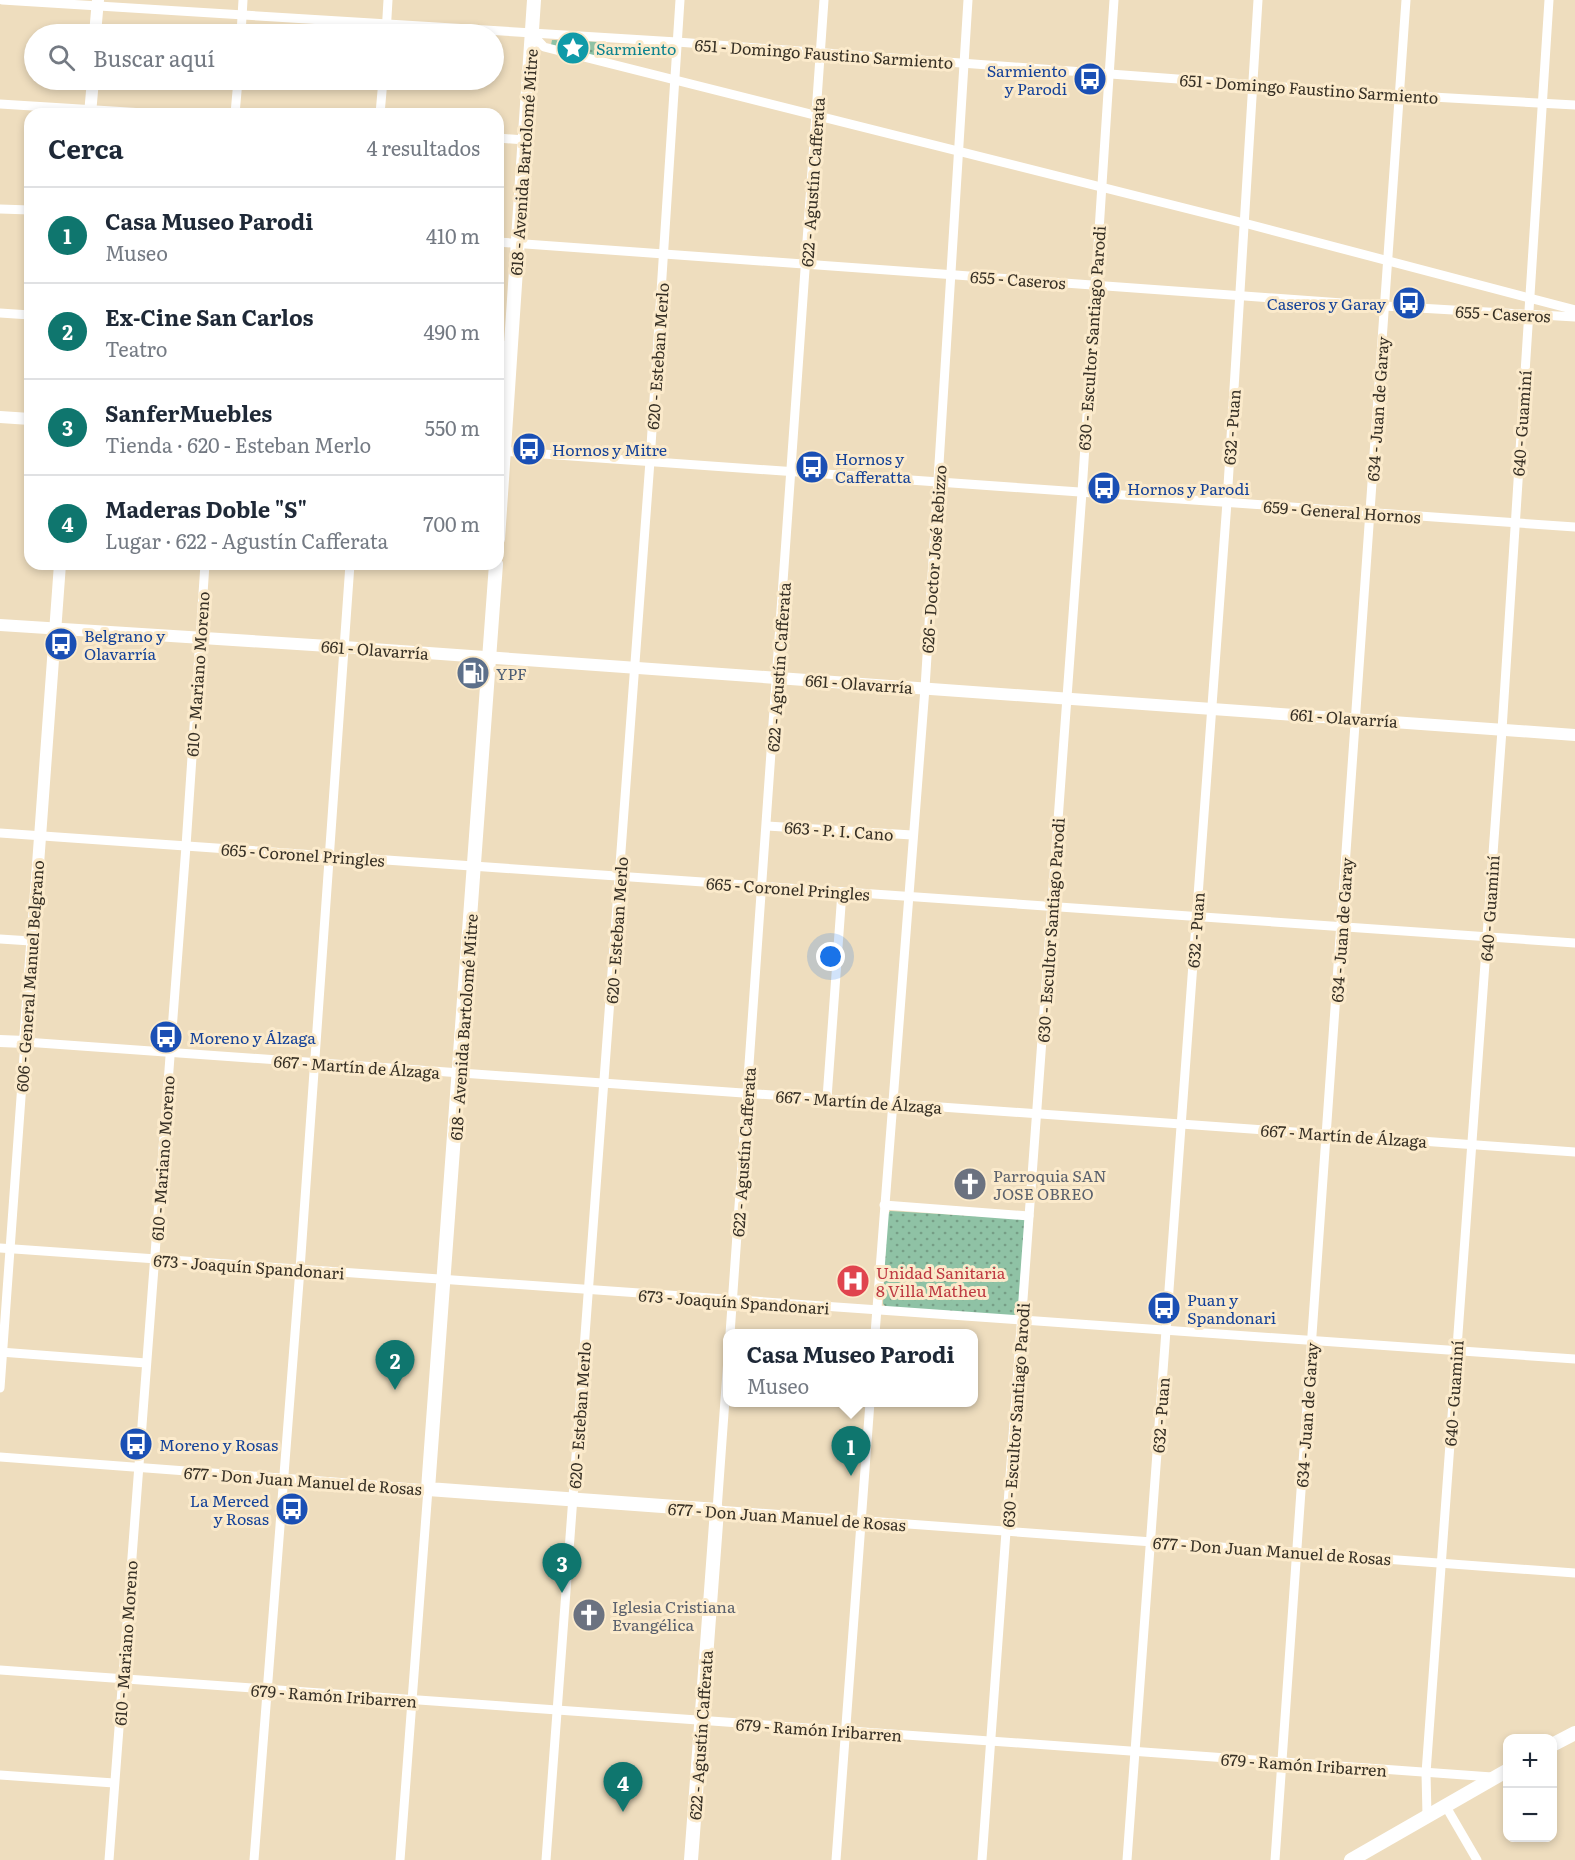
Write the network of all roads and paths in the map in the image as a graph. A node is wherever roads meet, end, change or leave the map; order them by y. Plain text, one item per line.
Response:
1 (2, 0) edge
2 (243, 0) edge
3 (388, 0) edge
4 (534, 0) edge
5 (680, 0) edge
6 (824, 0) edge
7 (969, 0) edge
8 (1114, 0) edge
9 (1258, 0) edge
10 (1406, 0) edge
11 (1549, 0) edge
12 (97, 3) edge
13 (242, 16) junction
14 (96, 24) edge
15 (242, 24) edge
16 (324, 24) edge
17 (386, 24) edge
18 (504, 33) edge
19 (532, 34) junction
20 (677, 42) junction
21 (820, 54) junction
22 (964, 63) junction
23 (1108, 74) junction
24 (674, 80) junction
25 (1252, 85) junction
26 (92, 90) edge
27 (237, 90) edge
28 (381, 90) edge
29 (1399, 95) junction
30 (1542, 103) junction
31 (0, 104) edge
32 (1575, 105) edge
33 (45, 108) edge
34 (90, 108) edge
35 (236, 108) edge
36 (380, 108) edge
37 (816, 115) junction
38 (504, 138) edge
39 (525, 140) junction
40 (959, 151) junction
41 (1101, 188) junction
42 (0, 209) edge
43 (24, 210) edge
44 (1244, 223) junction
45 (504, 242) edge
46 (517, 243) junction
47 (664, 254) junction
48 (1387, 262) junction
49 (807, 264) junction
50 (952, 274) junction
51 (1094, 284) junction
52 (1240, 294) junction
53 (1529, 298) junction
54 (1384, 306) junction
55 (1575, 310) edge
56 (0, 313) edge
57 (1528, 314) junction
58 (24, 315) edge
59 (1575, 317) edge
60 (504, 346) edge
61 (0, 417) edge
62 (24, 419) edge
63 (504, 451) edge
64 (650, 461) junction
65 (792, 471) junction
66 (939, 481) junction
67 (1082, 492) junction
68 (1227, 502) junction
69 (1370, 513) junction
70 (1514, 522) junction
71 (1575, 527) edge
72 (60, 570) edge
73 (204, 570) edge
74 (350, 570) edge
75 (496, 570) edge
76 (0, 625) edge
77 (55, 629) junction
78 (200, 638) junction
79 (344, 647) junction
80 (490, 657) junction
81 (635, 667) junction
82 (777, 677) junction
83 (925, 688) junction
84 (1066, 698) junction
85 (1211, 708) junction
86 (1357, 718) junction
87 (1502, 730) junction
88 (1575, 735) edge
89 (767, 826) junction
90 (0, 833) edge
91 (912, 835) junction
92 (39, 836) junction
93 (186, 846) junction
94 (329, 856) junction
95 (474, 866) junction
96 (619, 876) junction
97 (762, 886) junction
98 (842, 892) junction
99 (908, 895) junction
100 (1052, 905) junction
101 (1196, 916) junction
102 (1341, 926) junction
103 (1486, 936) junction
104 (0, 939) edge
105 (31, 941) junction
106 (1575, 943) edge
107 (0, 1041) edge
108 (25, 1042) junction
109 (170, 1053) junction
110 (314, 1063) junction
111 (460, 1073) junction
112 (605, 1083) junction
113 (747, 1093) junction
114 (827, 1098) junction
115 (892, 1102) junction
116 (1037, 1113) junction
117 (1181, 1124) junction
118 (1326, 1134) junction
119 (1472, 1144) junction
120 (1575, 1152) edge
121 (884, 1205) junction
122 (1029, 1216) junction
123 (5, 1248) edge
124 (154, 1260) junction
125 (300, 1269) junction
126 (443, 1279) junction
127 (589, 1291) junction
128 (732, 1301) junction
129 (876, 1311) junction
130 (1022, 1321) junction
131 (730, 1329) edge
132 (875, 1329) edge
133 (1166, 1331) junction
134 (1311, 1341) junction
135 (1456, 1351) junction
136 (1, 1352) edge
137 (1575, 1359) edge
138 (146, 1363) junction
139 (0, 1388) edge
140 (724, 1407) edge
141 (870, 1407) edge
142 (0, 1458) edge
143 (138, 1468) junction
144 (283, 1479) junction
145 (428, 1489) junction
146 (573, 1500) junction
147 (717, 1510) junction
148 (862, 1521) junction
149 (1006, 1531) junction
150 (1151, 1542) junction
151 (1296, 1552) junction
152 (1441, 1561) junction
153 (1575, 1573) edge
154 (0, 1671) edge
155 (123, 1679) junction
156 (267, 1690) junction
157 (412, 1700) junction
158 (556, 1710) junction
159 (701, 1720) junction
160 (846, 1731) junction
161 (1575, 1733) edge
162 (990, 1741) junction
163 (1557, 1742) edge
164 (1136, 1751) junction
165 (1282, 1762) junction
166 (1426, 1773) junction
167 (1503, 1773) edge
168 (0, 1775) edge
169 (1494, 1778) junction
170 (114, 1782) junction
171 (1445, 1805) junction
172 (1427, 1815) junction
173 (109, 1860) edge
174 (255, 1860) edge
175 (400, 1860) edge
176 (546, 1860) edge
177 (691, 1860) edge
178 (836, 1860) edge
179 (982, 1860) edge
180 (1127, 1860) edge
181 (1275, 1860) edge
182 (1351, 1860) edge
183 (1477, 1860) edge

1 - 12 street, 651 - Domingo Faustino Sarmiento
2 - 13 street
3 - 17 street
4 - 19 main road, 618 - Avenida Bartolomé Mitre
5 - 20 street, 620 - Esteban Merlo
6 - 21 street, 622 - Agustín Cafferata
7 - 22 street, 626 - Doctor José Rebizzo
8 - 23 street, 630 - Escultor Santiago Parodi
9 - 25 street, 632 - Puan
10 - 29 street, 634 - Juan de Garay
11 - 30 street, 640 - Guaminí
12 - 13 street, 651 - Domingo Faustino Sarmiento
12 - 14 street
13 - 15 street
13 - 16 street, 651 - Domingo Faustino Sarmiento
18 - 19 street, 651 - Domingo Faustino Sarmiento
19 - 20 street, 651 - Domingo Faustino Sarmiento
19 - 24 street
19 - 39 main road, 618 - Avenida Bartolomé Mitre
20 - 21 street, 651 - Domingo Faustino Sarmiento
20 - 24 street, 620 - Esteban Merlo
21 - 22 street, 651 - Domingo Faustino Sarmiento
21 - 37 street, 622 - Agustín Cafferata
22 - 23 street, 651 - Domingo Faustino Sarmiento
22 - 40 street, 626 - Doctor José Rebizzo
23 - 25 street, 651 - Domingo Faustino Sarmiento
23 - 41 street, 630 - Escultor Santiago Parodi
24 - 37 street
24 - 47 street, 620 - Esteban Merlo
25 - 29 street, 651 - Domingo Faustino Sarmiento
25 - 44 street, 632 - Puan
26 - 34 street
27 - 35 street
28 - 36 street
29 - 30 street, 651 - Domingo Faustino Sarmiento
29 - 48 street, 634 - Juan de Garay
30 - 32 street, 651 - Domingo Faustino Sarmiento
30 - 53 street, 640 - Guaminí
31 - 33 street
37 - 40 street
37 - 49 street, 622 - Agustín Cafferata
38 - 39 street
39 - 46 main road, 618 - Avenida Bartolomé Mitre
40 - 41 street
40 - 50 street, 626 - Doctor José Rebizzo
41 - 44 street
41 - 51 street, 630 - Escultor Santiago Parodi
42 - 43 street
44 - 48 street
44 - 52 street, 632 - Puan
45 - 46 street, 655 - Caseros
46 - 47 street, 655 - Caseros
46 - 60 main road, 618 - Avenida Bartolomé Mitre
47 - 49 street, 655 - Caseros
47 - 64 street, 620 - Esteban Merlo
48 - 53 street
48 - 54 street, 634 - Juan de Garay
49 - 50 street, 655 - Caseros
49 - 65 street, 622 - Agustín Cafferata
50 - 51 street, 655 - Caseros
50 - 66 street, 626 - Doctor José Rebizzo
51 - 52 street, 655 - Caseros
51 - 67 street, 630 - Escultor Santiago Parodi
52 - 54 street, 655 - Caseros
52 - 68 street, 632 - Puan
53 - 55 street
53 - 57 street, 640 - Guaminí
54 - 57 street, 655 - Caseros
54 - 69 street, 634 - Juan de Garay
56 - 58 street
57 - 59 street, 655 - Caseros
57 - 70 street, 640 - Guaminí
61 - 62 street
63 - 64 street, 659 - General Hornos
64 - 65 street, 659 - General Hornos
64 - 81 street, 620 - Esteban Merlo
65 - 66 street, 659 - General Hornos
65 - 82 street, 622 - Agustín Cafferata
66 - 67 street, 659 - General Hornos
66 - 83 street, 626 - Doctor José Rebizzo
67 - 68 street, 659 - General Hornos
67 - 84 street, 630 - Escultor Santiago Parodi
68 - 69 street, 659 - General Hornos
68 - 85 street, 632 - Puan
69 - 70 street, 659 - General Hornos
69 - 86 street, 634 - Juan de Garay
70 - 71 street, 659 - General Hornos
70 - 87 street, 640 - Guaminí
72 - 77 street, 606 - General Manuel Belgrano
73 - 78 street, 610 - Mariano Moreno
74 - 79 street
75 - 80 main road, 618 - Avenida Bartolomé Mitre
76 - 77 street, 661 - Olavarría
77 - 78 street, 661 - Olavarría
77 - 92 street, 606 - General Manuel Belgrano
78 - 79 street, 661 - Olavarría
78 - 93 street, 610 - Mariano Moreno
79 - 80 street, 661 - Olavarría
79 - 94 street
80 - 81 street, 661 - Olavarría
80 - 95 main road, 618 - Avenida Bartolomé Mitre
81 - 82 street, 661 - Olavarría
81 - 96 street, 620 - Esteban Merlo
82 - 83 street, 661 - Olavarría
82 - 89 street, 622 - Agustín Cafferata
83 - 84 street, 661 - Olavarría
83 - 91 street, 626 - Doctor José Rebizzo
84 - 85 street, 661 - Olavarría
84 - 100 street, 630 - Escultor Santiago Parodi
85 - 86 street, 661 - Olavarría
85 - 101 street, 632 - Puan
86 - 87 street, 661 - Olavarría
86 - 102 street, 634 - Juan de Garay
87 - 88 street, 661 - Olavarría
87 - 103 street, 640 - Guaminí
89 - 91 street, 663 - P. I. Cano
89 - 97 street, 622 - Agustín Cafferata
90 - 92 street, 665 - Coronel Pringles
91 - 99 street, 626 - Doctor José Rebizzo
92 - 93 street, 665 - Coronel Pringles
92 - 105 street, 606 - General Manuel Belgrano
93 - 94 street, 665 - Coronel Pringles
93 - 109 street, 610 - Mariano Moreno
94 - 95 street, 665 - Coronel Pringles
94 - 110 street
95 - 96 street, 665 - Coronel Pringles
95 - 111 main road, 618 - Avenida Bartolomé Mitre
96 - 97 street, 665 - Coronel Pringles
96 - 112 street, 620 - Esteban Merlo
97 - 98 street, 665 - Coronel Pringles
97 - 113 street, 622 - Agustín Cafferata
98 - 99 street, 665 - Coronel Pringles
98 - 114 street
99 - 100 street, 665 - Coronel Pringles
99 - 115 street, 626 - Doctor José Rebizzo
100 - 101 street, 665 - Coronel Pringles
100 - 116 street, 630 - Escultor Santiago Parodi
101 - 102 street, 665 - Coronel Pringles
101 - 117 street, 632 - Puan
102 - 103 street, 665 - Coronel Pringles
102 - 118 street, 634 - Juan de Garay
103 - 106 street, 665 - Coronel Pringles
103 - 119 street, 640 - Guaminí
104 - 105 street
105 - 108 street, 606 - General Manuel Belgrano
107 - 108 street, 667 - Martín de Álzaga
108 - 109 street, 667 - Martín de Álzaga
108 - 123 street, 606 - General Manuel Belgrano
109 - 110 street, 667 - Martín de Álzaga
109 - 124 street, 610 - Mariano Moreno
110 - 111 street, 667 - Martín de Álzaga
110 - 125 street
111 - 112 street, 667 - Martín de Álzaga
111 - 126 main road, 618 - Avenida Bartolomé Mitre
112 - 113 street, 667 - Martín de Álzaga
112 - 127 street, 620 - Esteban Merlo
113 - 114 street, 667 - Martín de Álzaga
113 - 128 street, 622 - Agustín Cafferata
114 - 115 street, 667 - Martín de Álzaga
115 - 116 street, 667 - Martín de Álzaga
115 - 121 street, 626 - Doctor José Rebizzo
116 - 117 street, 667 - Martín de Álzaga
116 - 122 street, 630 - Escultor Santiago Parodi
117 - 118 street, 667 - Martín de Álzaga
117 - 133 street, 632 - Puan
118 - 119 street, 667 - Martín de Álzaga
118 - 134 street, 634 - Juan de Garay
119 - 120 street, 667 - Martín de Álzaga
119 - 135 street, 640 - Guaminí
121 - 122 street
121 - 129 street, 626 - Doctor José Rebizzo
122 - 130 street, 630 - Escultor Santiago Parodi
123 - 124 street, 673 - Joaquín Spandonari
123 - 136 street, 606 - General Manuel Belgrano
124 - 125 street, 673 - Joaquín Spandonari
124 - 138 street, 610 - Mariano Moreno
125 - 126 street, 673 - Joaquín Spandonari
125 - 144 street
126 - 127 street, 673 - Joaquín Spandonari
126 - 145 main road, 618 - Avenida Bartolomé Mitre
127 - 128 street, 673 - Joaquín Spandonari
127 - 146 street, 620 - Esteban Merlo
128 - 129 street, 673 - Joaquín Spandonari
128 - 131 street, 622 - Agustín Cafferata
129 - 130 street, 673 - Joaquín Spandonari
129 - 132 street, 626 - Doctor José Rebizzo
130 - 133 street, 673 - Joaquín Spandonari
130 - 149 street, 630 - Escultor Santiago Parodi
133 - 134 street, 673 - Joaquín Spandonari
133 - 150 street, 632 - Puan
134 - 135 street, 673 - Joaquín Spandonari
134 - 151 street, 634 - Juan de Garay
135 - 137 street, 673 - Joaquín Spandonari
135 - 152 street, 640 - Guaminí
136 - 138 street
136 - 139 street, 606 - General Manuel Belgrano
138 - 143 street, 610 - Mariano Moreno
140 - 147 street, 622 - Agustín Cafferata
141 - 148 street
142 - 143 street, 677 - Don Juan Manuel de Rosas
143 - 144 street, 677 - Don Juan Manuel de Rosas
143 - 155 street, 610 - Mariano Moreno
144 - 145 street, 677 - Don Juan Manuel de Rosas
144 - 156 street
145 - 146 main road, 677 - Don Juan Manuel de Rosas
145 - 157 street
146 - 147 main road, 677 - Don Juan Manuel de Rosas
146 - 158 street, 620 - Esteban Merlo
147 - 148 street, 677 - Don Juan Manuel de Rosas
147 - 159 main road, 622 - Agustín Cafferata
148 - 149 street, 677 - Don Juan Manuel de Rosas
148 - 160 street
149 - 150 street, 677 - Don Juan Manuel de Rosas
149 - 162 street, 630 - Escultor Santiago Parodi
150 - 151 street, 677 - Don Juan Manuel de Rosas
150 - 164 street, 632 - Puan
151 - 152 street, 677 - Don Juan Manuel de Rosas
151 - 165 street, 634 - Juan de Garay
152 - 153 street, 677 - Don Juan Manuel de Rosas
152 - 166 street, 640 - Guaminí
154 - 155 street, 679 - Ramón Iribarren
155 - 156 street, 679 - Ramón Iribarren
155 - 170 street, 610 - Mariano Moreno
156 - 157 street, 679 - Ramón Iribarren
156 - 174 street
157 - 158 street, 679 - Ramón Iribarren
157 - 175 street
158 - 159 street, 679 - Ramón Iribarren
158 - 176 street, 620 - Esteban Merlo
159 - 160 street, 679 - Ramón Iribarren
159 - 177 main road, 622 - Agustín Cafferata
160 - 162 street, 679 - Ramón Iribarren
160 - 178 street
161 - 163 main road
162 - 164 street, 679 - Ramón Iribarren
162 - 179 street, 630 - Escultor Santiago Parodi
164 - 165 street, 679 - Ramón Iribarren
164 - 180 street, 632 - Puan
165 - 166 street, 679 - Ramón Iribarren
165 - 181 street, 634 - Juan de Garay
166 - 169 street, 679 - Ramón Iribarren
166 - 172 street, 640 - Guaminí
167 - 169 main road
168 - 170 street
169 - 171 main road
170 - 173 street, 610 - Mariano Moreno
171 - 172 main road
171 - 183 street
172 - 182 main road

